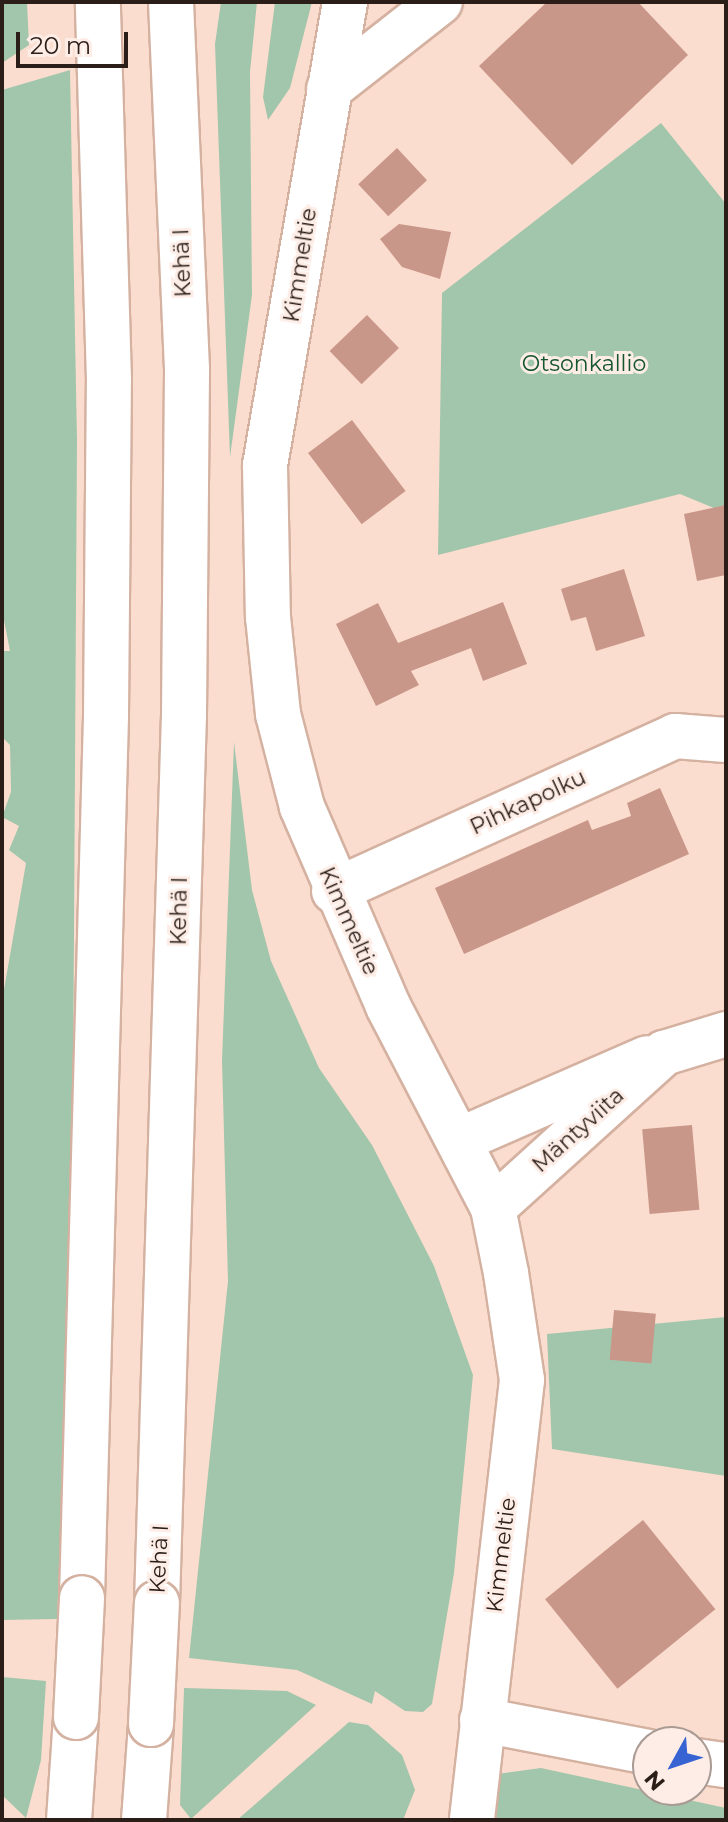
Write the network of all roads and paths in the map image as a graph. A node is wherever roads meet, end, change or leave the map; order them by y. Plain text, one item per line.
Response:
1 (98, 2) edge
2 (171, 2) edge
3 (345, 2) edge
4 (440, 2) edge
5 (329, 89) junction
6 (726, 740) edge
7 (334, 891) junction
8 (726, 1034) edge
9 (664, 1053) junction
10 (462, 1139) junction
11 (493, 1208) junction
12 (482, 1720) junction
13 (632, 1749) edge
14 (69, 1820) edge
15 (144, 1820) edge
16 (472, 1820) edge

1 - 14 main road, bridge
2 - 15 main road, Kehä I, bridge
3 - 5 main road, Kimmeltie
4 - 5 main road
5 - 7 main road, Kimmeltie
6 - 7 main road, Pihkapolku
7 - 10 main road, Kimmeltie
8 - 9 main road, Mäntyviita
9 - 10 main road, Mäntyviita
9 - 11 main road, Mäntyviita
10 - 11 main road, Kimmeltie
11 - 12 main road, Kimmeltie
12 - 13 main road
12 - 16 main road, Kimmeltie

